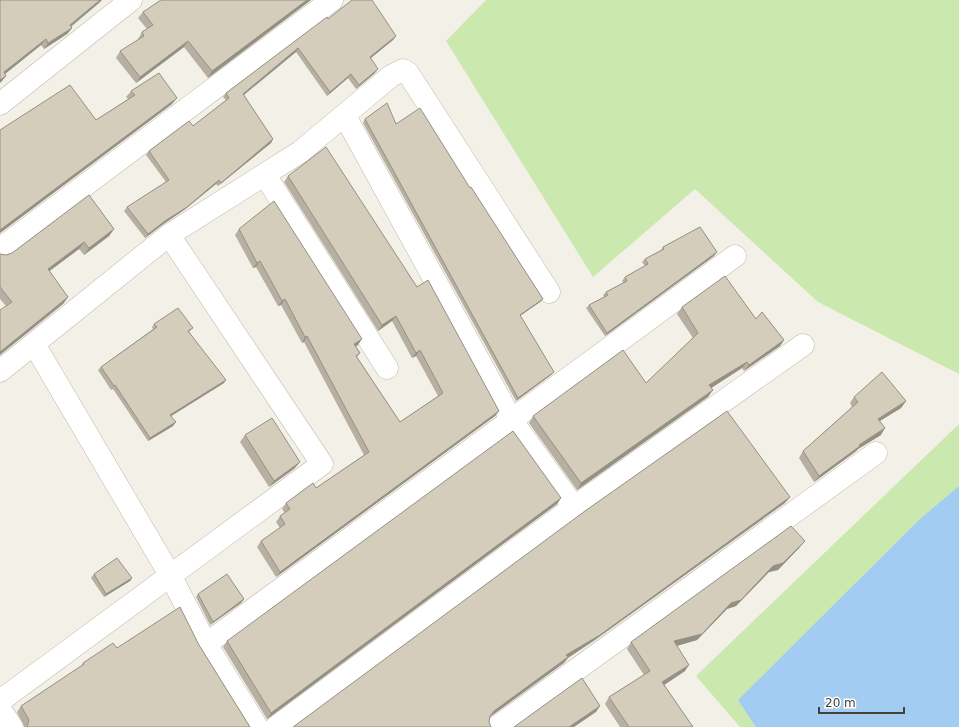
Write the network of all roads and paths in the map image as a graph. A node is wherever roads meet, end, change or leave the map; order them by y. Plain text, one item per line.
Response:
1 (332, 0) edge
2 (126, 2) edge
3 (0, 104) edge
4 (345, 116) junction
5 (265, 175) junction
6 (170, 235) junction
7 (0, 249) edge
8 (735, 256) dead end
9 (549, 292) dead end
10 (34, 344) junction
11 (802, 345) dead end
12 (387, 368) dead end
13 (0, 371) edge
14 (512, 421) junction
15 (876, 453) dead end
16 (574, 507) junction
17 (170, 575) junction
18 (206, 644) junction
19 (0, 701) edge
20 (0, 708) edge
21 (12, 727) edge
22 (257, 727) edge
23 (276, 727) edge
24 (497, 727) edge

1 - 7 street
2 - 3 street
4 - 5 street
4 - 9 street
4 - 14 street
5 - 6 street
5 - 12 street
6 - 10 street
6 - 17 street
8 - 14 street
10 - 13 street
10 - 17 street
11 - 16 street
14 - 16 street
14 - 18 street
15 - 24 street
16 - 23 street
17 - 18 street
17 - 19 street
18 - 22 street
20 - 21 street

